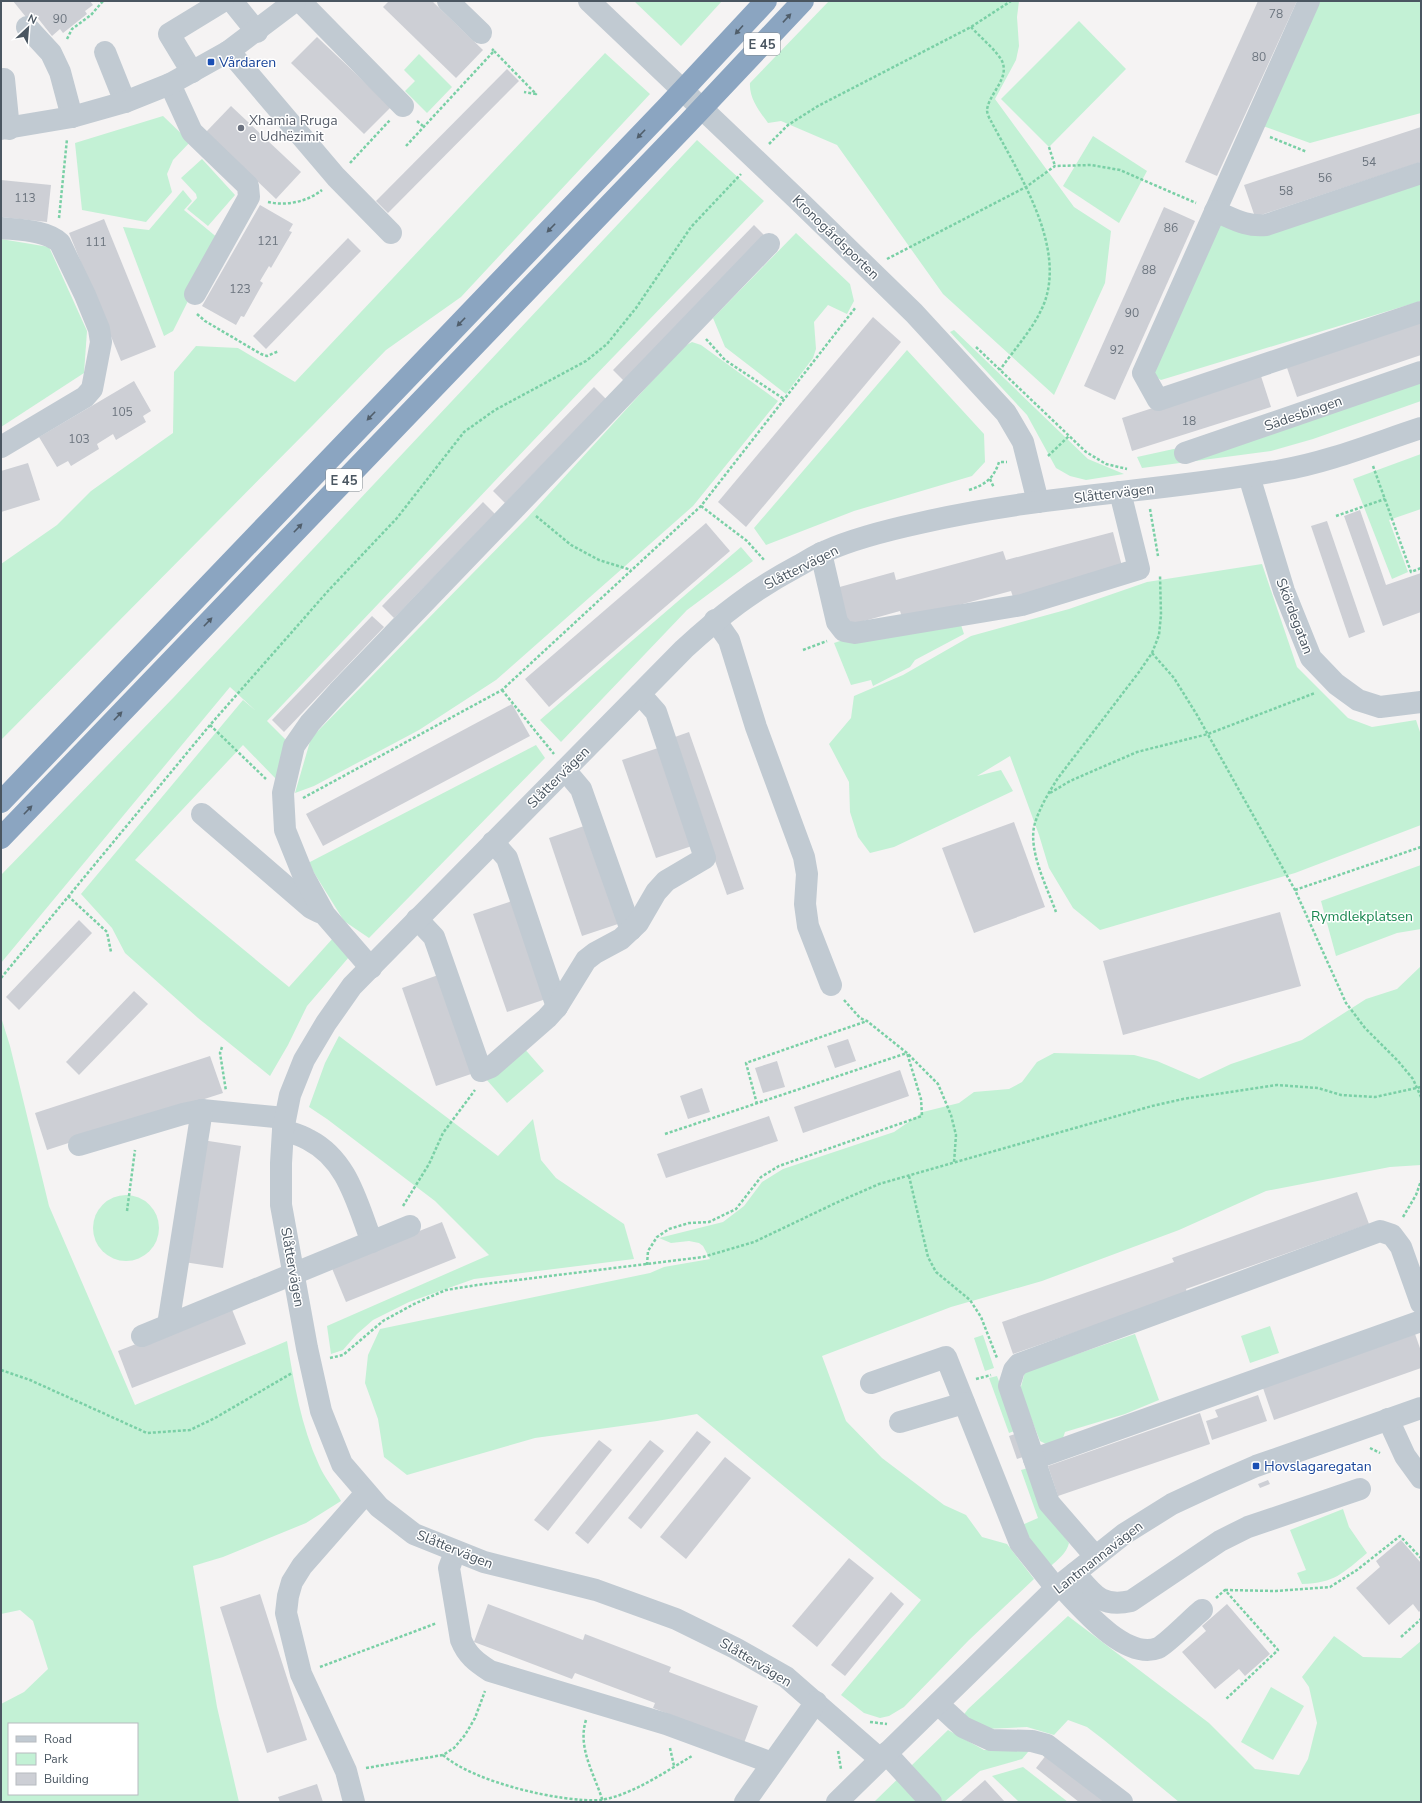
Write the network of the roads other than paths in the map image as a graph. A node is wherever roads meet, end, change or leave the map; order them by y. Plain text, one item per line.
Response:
1 (223, 1) edge
2 (232, 1) edge
3 (295, 1) edge
4 (300, 1) edge
5 (448, 1) edge
6 (589, 1) edge
7 (766, 1) edge
8 (803, 1) edge
9 (1309, 1) edge
10 (28, 27) dead end
11 (257, 32) junction
12 (481, 33) road end
13 (229, 51) junction
14 (105, 52) dead end
15 (192, 72) junction
16 (4, 79) dead end
17 (170, 84) junction
18 (683, 90) junction
19 (125, 102) junction
20 (403, 106) dead end
21 (72, 117) junction
22 (5, 129) edge
23 (1421, 173) edge
24 (1215, 211) junction
25 (1, 228) edge
26 (391, 233) dead end
27 (770, 244) dead end
28 (195, 294) road end
29 (1421, 312) edge
30 (1421, 372) edge
31 (1421, 428) edge
32 (1, 447) edge
33 (1185, 453) dead end
34 (1249, 476) junction
35 (1120, 492) junction
36 (1038, 502) junction
37 (821, 553) junction
38 (715, 620) junction
39 (640, 694) junction
40 (1421, 702) edge
41 (560, 762) junction
42 (1, 802) edge
43 (202, 814) dead end
44 (1, 838) edge
45 (493, 842) junction
46 (325, 915) junction
47 (417, 919) junction
48 (631, 930) junction
49 (371, 968) junction
50 (831, 984) road end
51 (557, 1007) junction
52 (202, 1110) junction
53 (284, 1124) junction
54 (79, 1146) dead end
55 (410, 1226) dead end
56 (381, 1238) junction
57 (294, 1274) junction
58 (1421, 1303) edge
59 (1421, 1321) edge
60 (168, 1325) junction
61 (142, 1336) dead end
62 (871, 1383) dead end
63 (960, 1395) junction
64 (1421, 1408) edge
65 (1388, 1419) junction
66 (900, 1422) dead end
67 (1034, 1459) junction
68 (1421, 1478) edge
69 (1360, 1489) dead end
70 (366, 1493) junction
71 (454, 1552) junction
72 (1095, 1556) junction
73 (1064, 1582) junction
74 (1202, 1610) road end
75 (816, 1702) junction
76 (938, 1704) junction
77 (883, 1756) junction
78 (772, 1763) junction
79 (354, 1802) edge
80 (745, 1802) edge
81 (837, 1802) edge
82 (931, 1802) edge
83 (1122, 1802) edge

1 - 15 street
2 - 11 street
3 - 11 street
4 - 20 street
5 - 12 street
6 - 18 street, Kronogårdsporten
7 -> 18 highway, E 45
44 -> 8 highway, E 45
9 - 24 street
10 - 21 street
11 - 13 street
13 - 15 street
13 - 26 street
14 - 19 street
15 - 17 street
16 - 22 street
17 - 19 street
17 - 28 street
18 - 36 street, Kronogårdsporten
18 -> 42 highway, E 45
19 - 21 street
21 - 22 street
23 - 24 street
24 - 29 street
25 - 32 street
27 - 46 street
30 - 33 street, Sädesbingen
31 - 34 street, Slåttervägen
34 - 35 street, Slåttervägen
34 - 40 street, Skördegatan
35 - 36 street, Slåttervägen
35 - 37 street
36 - 37 street, Slåttervägen
37 - 38 street, Slåttervägen
38 - 39 street, Slåttervägen
38 - 50 street
39 - 41 street, Slåttervägen
39 - 48 street
41 - 45 street, Slåttervägen
41 - 48 street
43 - 46 street
45 - 47 street, Slåttervägen
45 - 51 street
46 - 49 street
47 - 49 street, Slåttervägen
47 - 51 street
48 - 51 street
49 - 53 street, Slåttervägen
52 - 53 street
52 - 54 street
52 - 60 street
53 - 56 street
53 - 57 street, Slåttervägen
55 - 56 street
56 - 57 street
57 - 60 street
57 - 70 street, Slåttervägen
58 - 67 street
59 - 67 street
60 - 61 street
62 - 63 street
63 - 66 street
63 - 73 street
64 - 65 street, Lantmannavägen
65 - 68 street
65 - 72 street, Lantmannavägen
67 - 72 street
69 - 73 street
70 - 71 street, Slåttervägen
70 - 79 street
71 - 75 street, Slåttervägen
71 - 78 street
72 - 73 street, Lantmannavägen
73 - 74 street
73 - 76 street, Lantmannavägen
75 - 77 street, Slåttervägen
75 - 78 street
76 - 77 street, Lantmannavägen
76 - 83 street
77 - 81 street, Lantmannavägen
77 - 82 street, Slåttervägen
78 - 80 street

